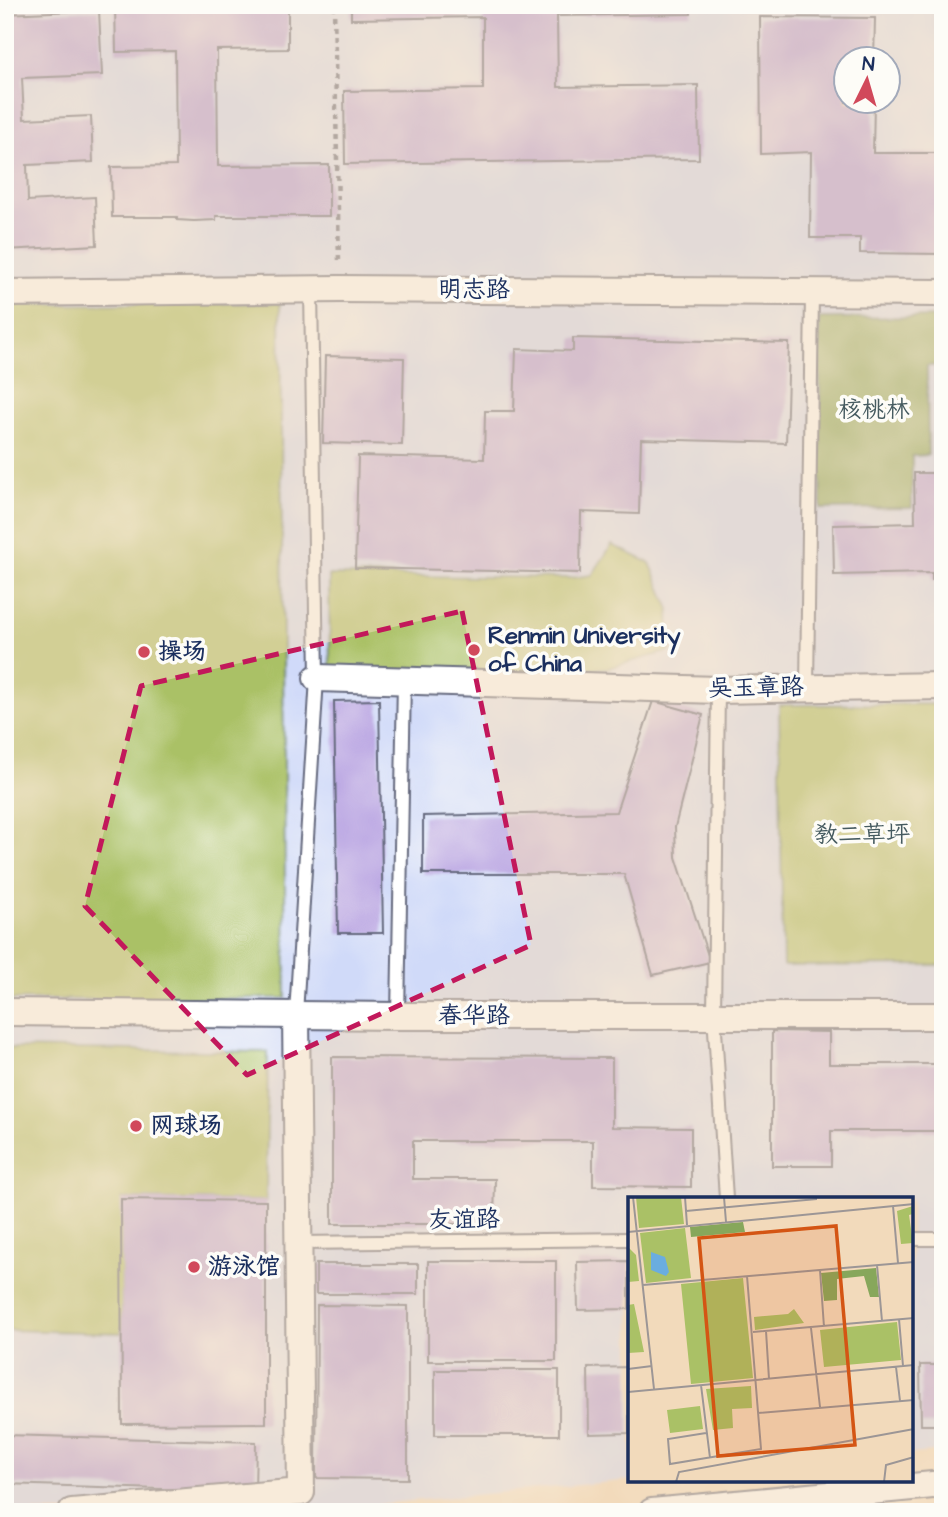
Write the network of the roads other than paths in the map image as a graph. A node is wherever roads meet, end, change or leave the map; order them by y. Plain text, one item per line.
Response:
1 (311, 290) junction
2 (5, 293) edge
3 (812, 293) junction
4 (943, 293) edge
5 (317, 678) junction
6 (404, 680) junction
7 (943, 686) edge
8 (807, 688) junction
9 (718, 690) junction
10 (5, 1012) edge
11 (296, 1014) junction
12 (714, 1015) junction
13 (398, 1016) junction
14 (943, 1016) edge
15 (726, 1197) edge
16 (628, 1239) edge
17 (913, 1239) edge
18 (943, 1240) edge
19 (299, 1242) junction
20 (943, 1484) edge
21 (72, 1512) edge
22 (652, 1512) edge

1 - 2 street, 明志路
1 - 3 street, 明志路
1 - 5 lane
3 - 4 street, 明志路
3 - 8 lane
5 - 6 street, 吴玉章路
5 - 11 lane
6 - 9 street, 吴玉章路
6 - 13 lane
7 - 8 street, 吴玉章路
8 - 9 street, 吴玉章路
9 - 12 lane
10 - 11 street, 春华路
11 - 13 street, 春华路
11 - 19 street
12 - 13 street, 春华路
12 - 14 street, 春华路
12 - 15 lane
16 - 19 lane, 友谊路
17 - 18 lane
19 - 21 street
20 - 22 street

